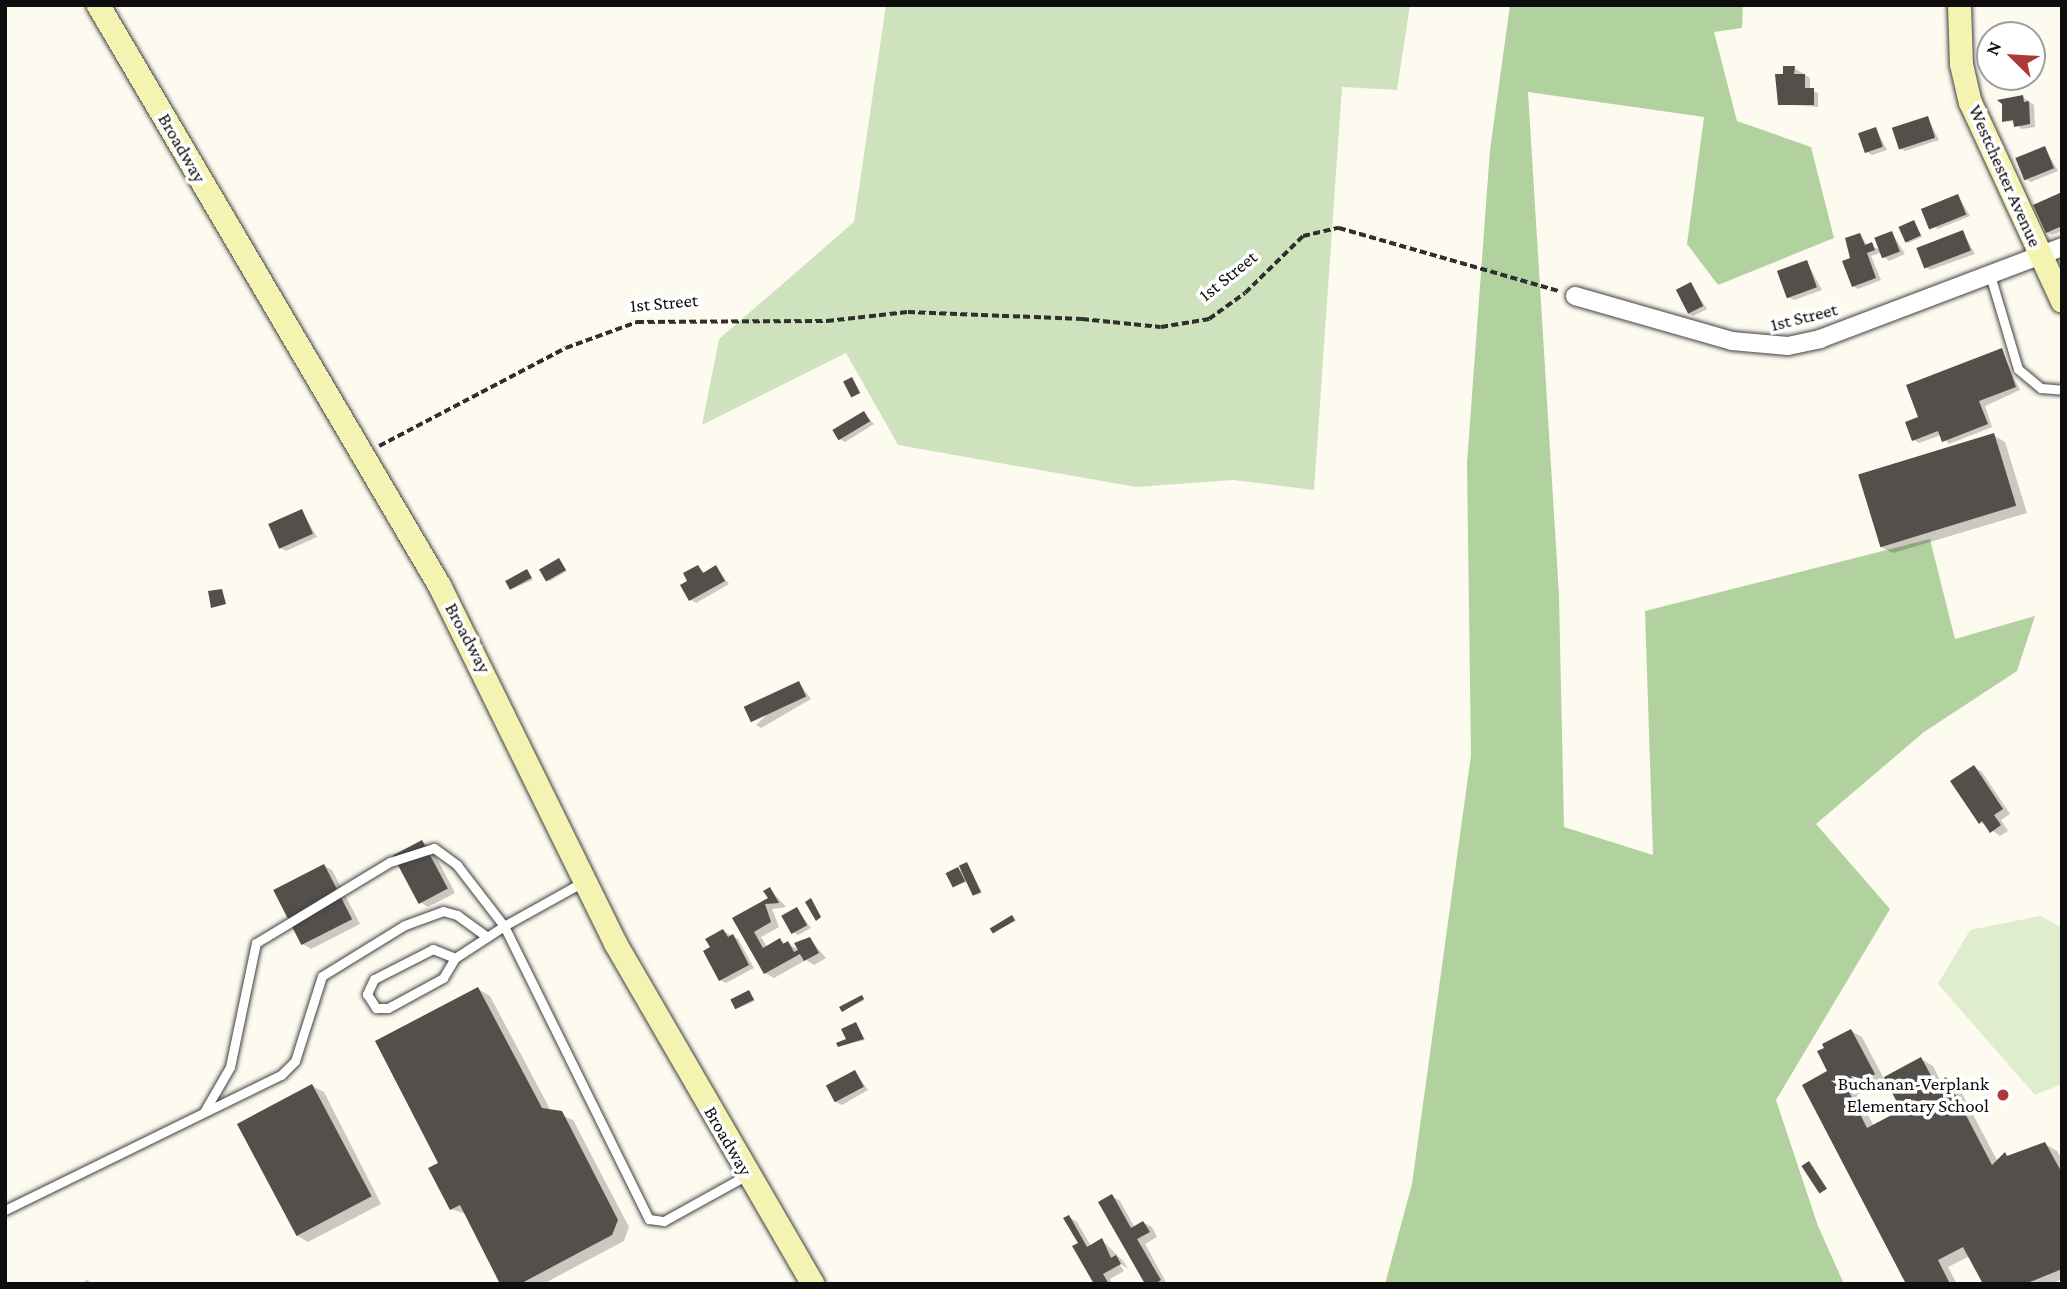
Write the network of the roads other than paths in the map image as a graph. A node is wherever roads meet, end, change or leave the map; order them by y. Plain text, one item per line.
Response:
1 (98, 5) edge
2 (1959, 5) edge
3 (2051, 252) edge
4 (1990, 275) junction
5 (1574, 296) road end
6 (2062, 301) edge
7 (2062, 390) edge
8 (584, 881) junction
9 (503, 926) junction
10 (487, 937) junction
11 (455, 958) junction
12 (204, 1112) junction
13 (748, 1174) junction
14 (5, 1210) edge
15 (813, 1284) edge

1 - 8 street, Broadway
2 - 3 street, Westchester Avenue
3 - 4 street, 1st Street
3 - 6 street, Westchester Avenue
4 - 5 street, 1st Street
4 - 7 lane
8 - 9 lane
8 - 13 street, Broadway
9 - 10 lane
9 - 12 lane
9 - 13 lane
10 - 11 lane
10 - 12 lane
11 - 11 lane
12 - 14 lane
13 - 15 street, Broadway

